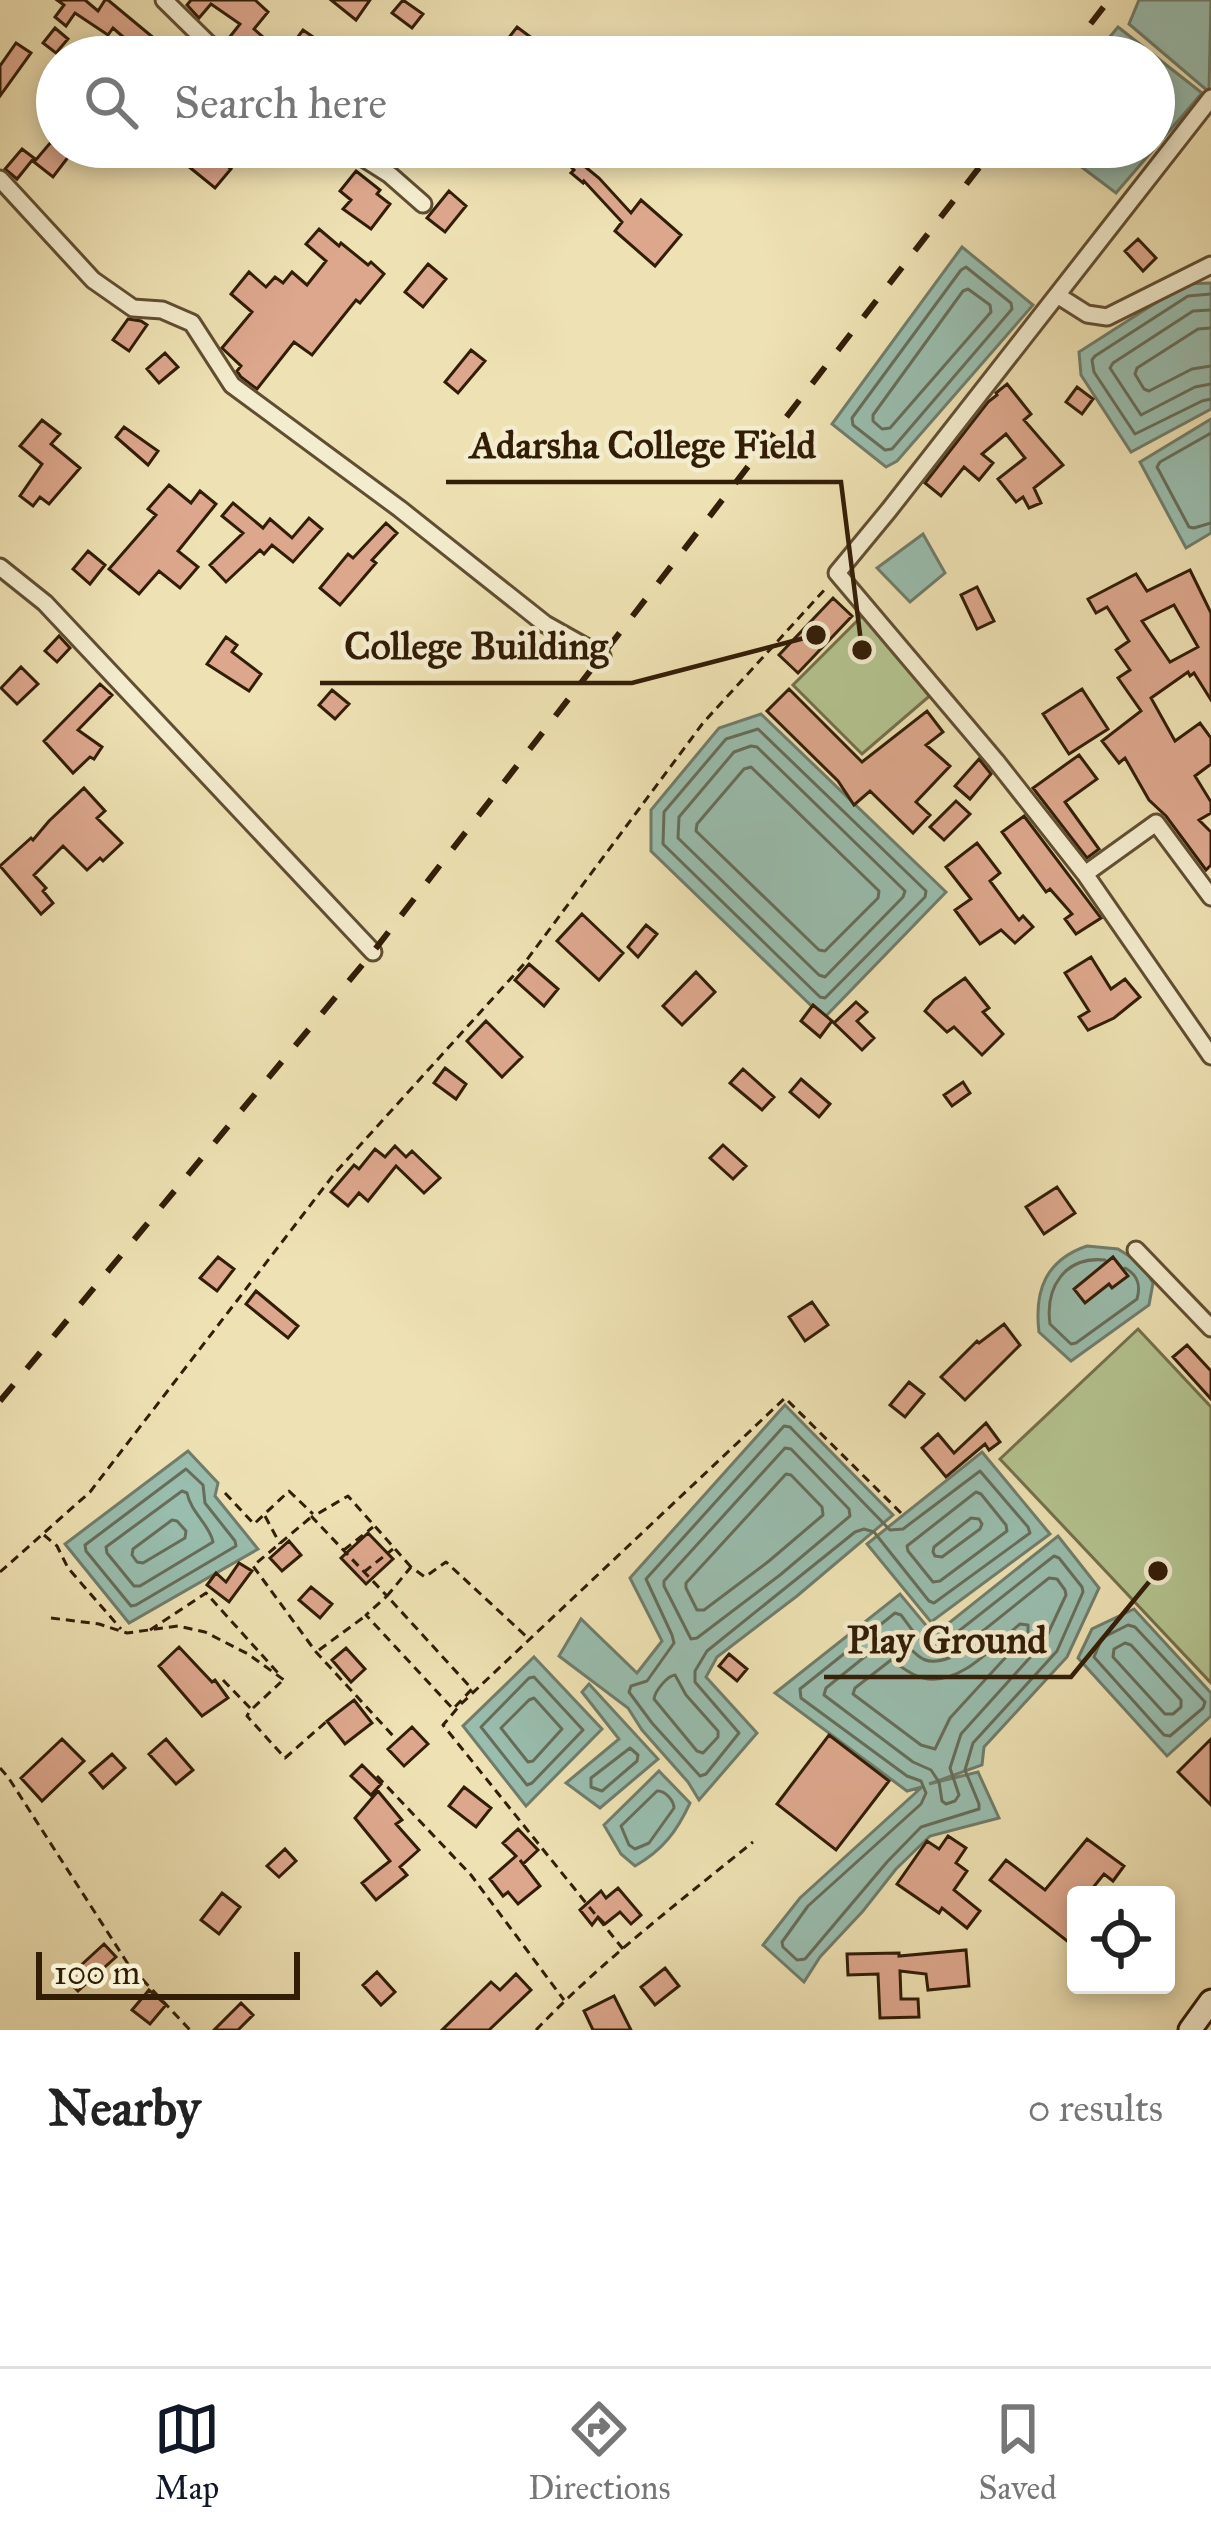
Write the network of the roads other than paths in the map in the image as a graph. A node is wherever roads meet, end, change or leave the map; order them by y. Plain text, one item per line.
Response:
1 (164, 0) edge
2 (201, 36) edge
3 (1211, 98) edge
4 (1175, 144) edge
5 (379, 168) edge
6 (1157, 168) edge
7 (0, 179) edge
8 (423, 204) dead end
9 (1211, 265) edge
10 (1058, 295) junction
11 (0, 567) edge
12 (602, 656) dead end
13 (1085, 874) junction
14 (1211, 897) edge
15 (373, 952) dead end
16 (1211, 1056) edge
17 (1136, 1250) dead end
18 (1211, 1328) edge
19 (1211, 2000) edge
20 (1190, 2030) edge

1 - 2 street
3 - 4 street
5 - 8 street
6 - 10 street
7 - 12 street
9 - 10 street
10 - 13 street
11 - 15 street
13 - 14 street
13 - 16 street
17 - 18 street
19 - 20 main road

